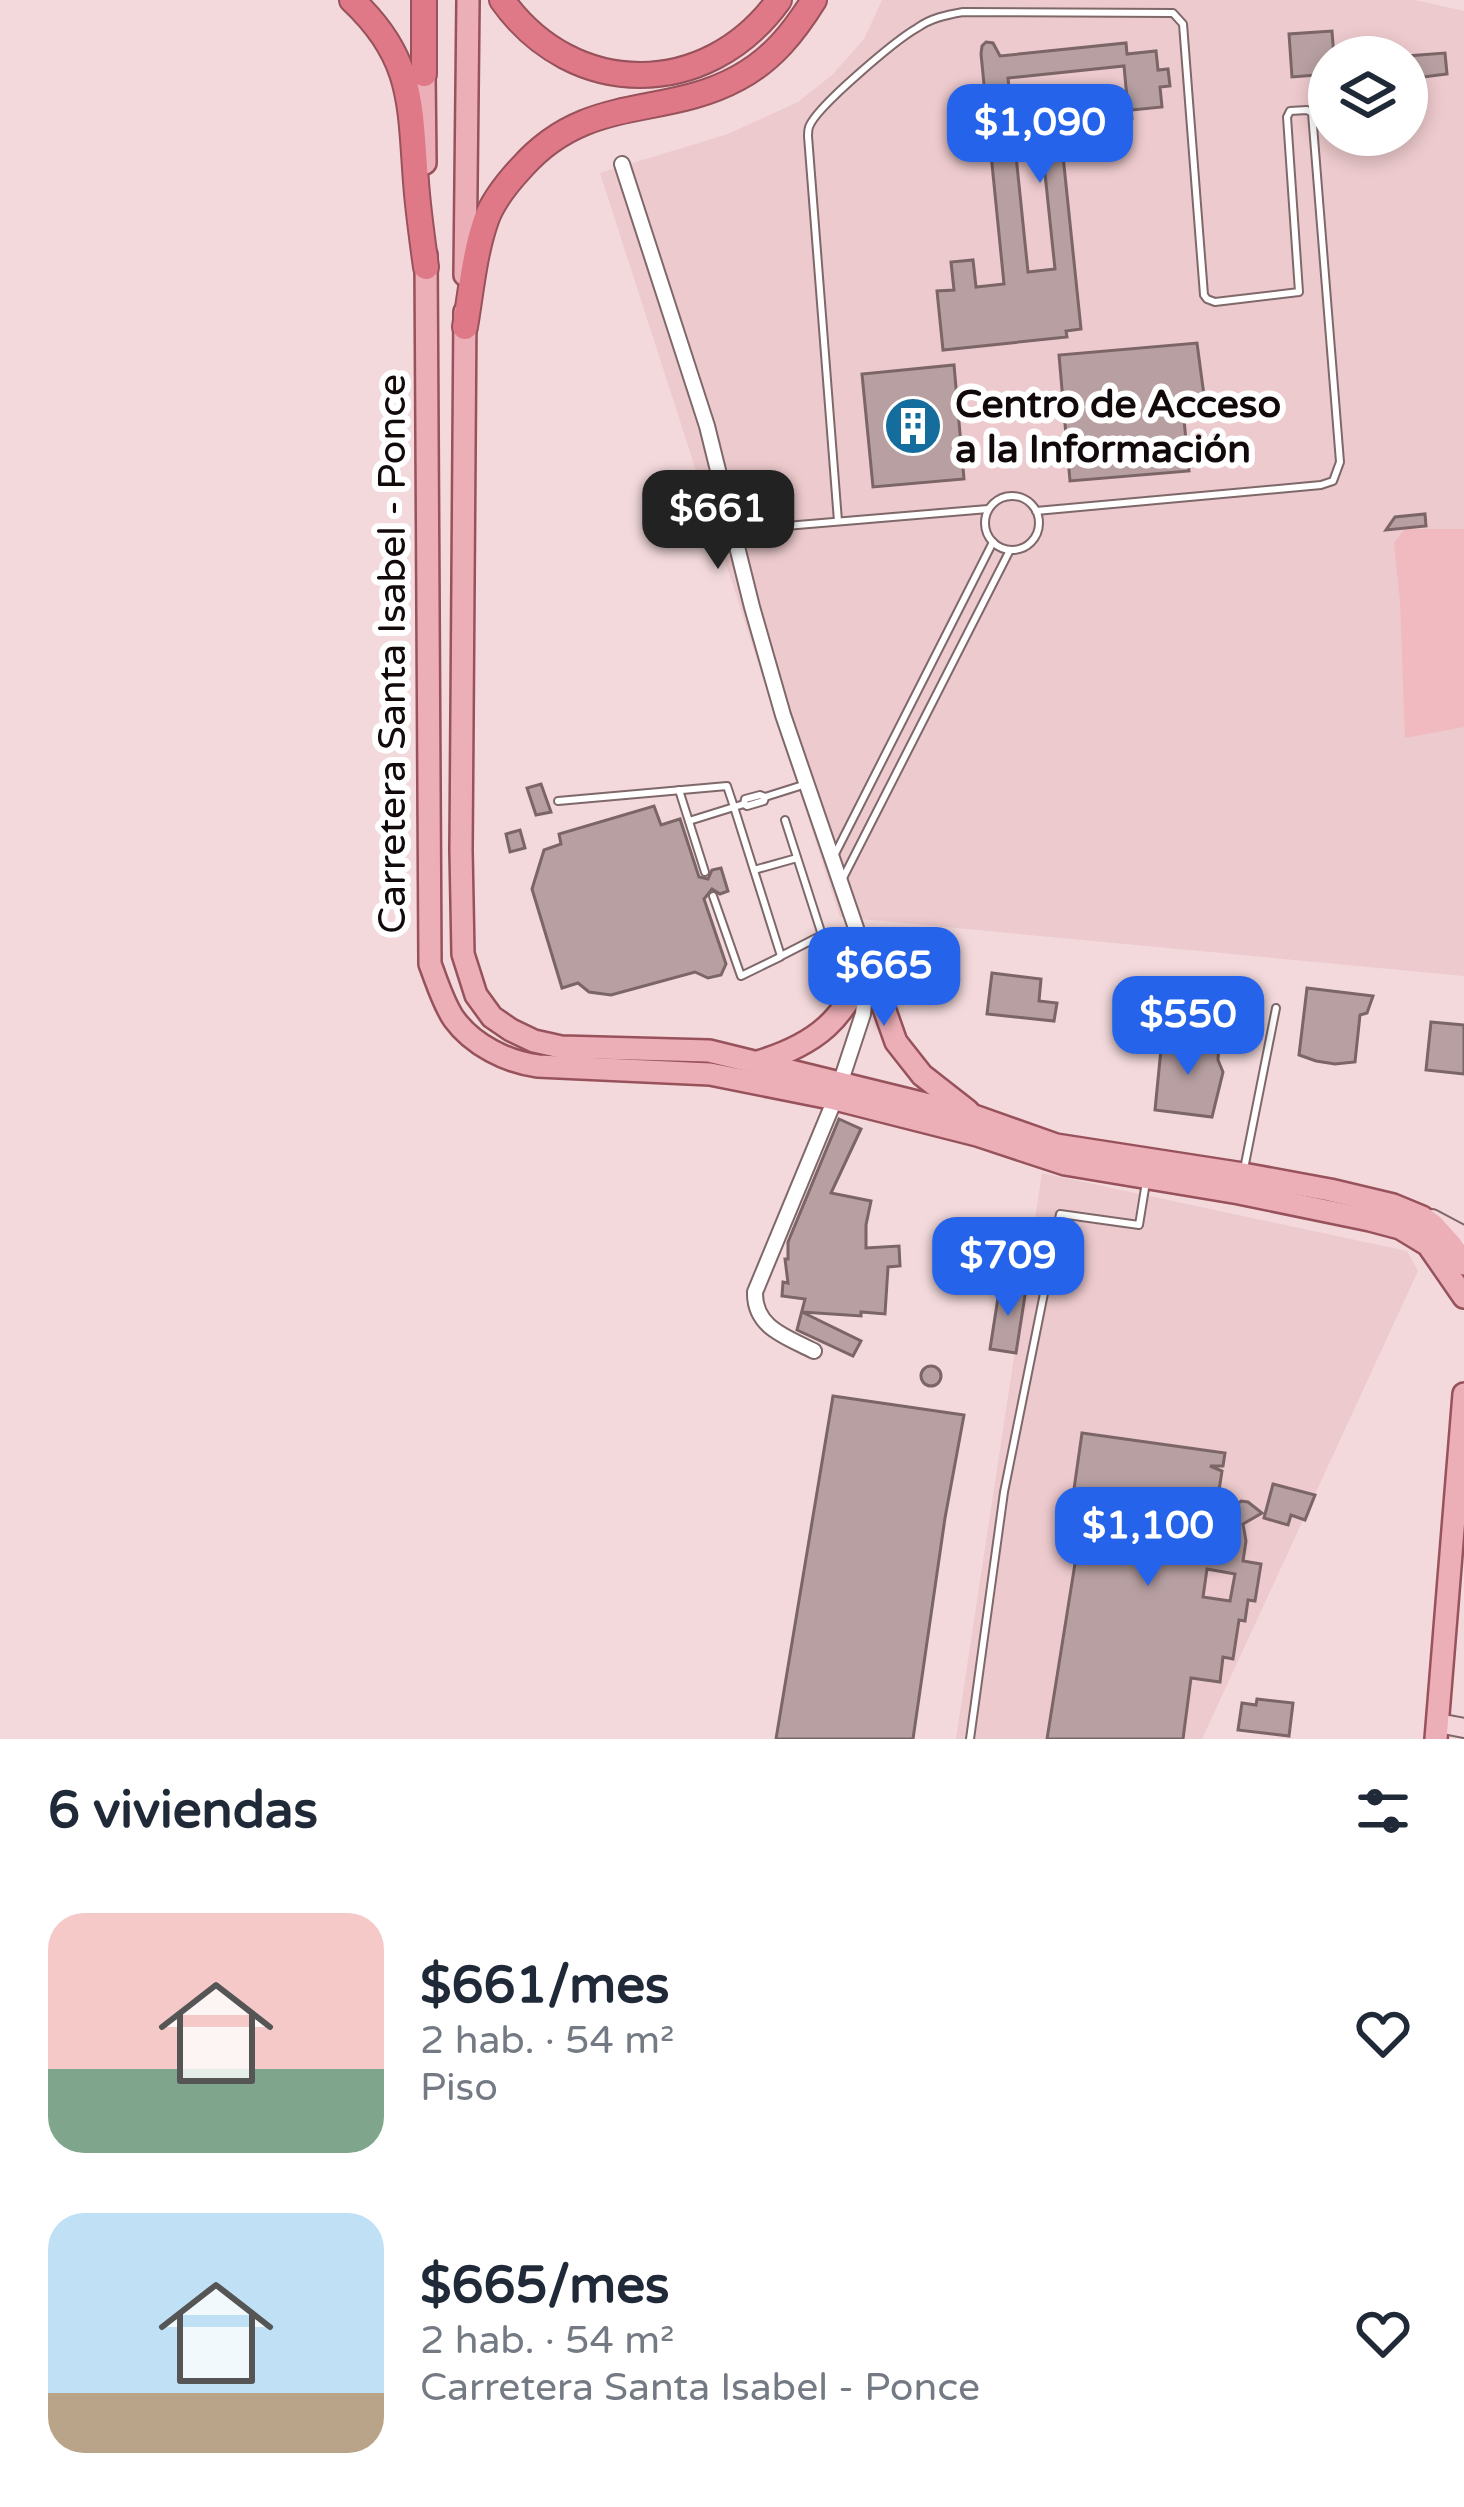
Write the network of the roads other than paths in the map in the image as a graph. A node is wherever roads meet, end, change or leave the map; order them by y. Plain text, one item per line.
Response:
1 (352, 0) edge
2 (424, 0) edge
3 (467, 0) edge
4 (502, 0) edge
5 (779, 0) edge
6 (814, 0) edge
7 (424, 74) joint
8 (622, 164) dead end
9 (426, 267) junction
10 (465, 327) junction
11 (988, 509) junction
12 (1036, 511) junction
13 (838, 521) junction
14 (733, 530) junction
15 (993, 542) junction
16 (1010, 550) junction
17 (891, 743) junction
18 (908, 752) junction
19 (806, 784) junction
20 (679, 790) junction
21 (558, 801) dead end
22 (739, 806) junction
23 (785, 820) dead end
24 (689, 821) junction
25 (797, 858) junction
26 (832, 860) junction
27 (754, 871) junction
28 (705, 872) dead end
29 (841, 884) junction
30 (713, 896) dead end
31 (781, 956) junction
32 (868, 963) junction
33 (1276, 1008) dead end
34 (756, 1063) junction
35 (838, 1090) junction
36 (974, 1116) junction
37 (1146, 1179) junction
38 (1241, 1184) junction
39 (1422, 1217) junction
40 (1464, 1236) edge
41 (1464, 1264) edge
42 (1464, 1297) edge
43 (814, 1351) dead end
44 (1464, 1394) edge
45 (1464, 1728) edge
46 (1437, 1731) edge
47 (970, 1739) edge

1 - 9 highway
2 - 7 highway, Carretera Santa Isabel - Ponce
3 - 10 main road, Carretera Santa Isabel - Ponce
4 - 5 highway
6 - 10 highway
7 - 9 main road, Carretera Santa Isabel - Ponce
8 - 14 street
9 - 35 main road, Carretera Santa Isabel - Ponce
10 - 34 main road, Carretera Santa Isabel - Ponce
11 - 12 lane
11 - 13 lane
11 - 15 lane
12 - 13 lane
12 - 16 lane
13 - 14 lane
14 - 19 street
15 - 16 lane
15 - 17 lane
16 - 18 lane
17 - 18 lane
17 - 26 lane
18 - 29 lane
19 - 22 lane
19 - 26 street
20 - 21 lane
20 - 22 lane
20 - 24 lane
22 - 24 lane
22 - 27 lane
23 - 25 lane
24 - 28 lane
25 - 27 lane
25 - 31 lane
26 - 29 street
27 - 31 lane
29 - 32 street
30 - 31 lane
32 - 34 main road
32 - 35 street
32 - 36 main road
33 - 38 lane
34 - 35 main road, Carretera Santa Isabel - Ponce
35 - 36 main road, Carretera Santa Isabel - Ponce
35 - 37 main road, Carretera Santa Isabel - Ponce
35 - 43 street
36 - 38 main road, Carretera Santa Isabel - Ponce
37 - 38 main road, Carretera Santa Isabel - Ponce
37 - 47 lane
38 - 39 main road, Carretera Santa Isabel - Ponce
38 - 42 main road, Carretera Santa Isabel - Ponce
39 - 40 main road
39 - 41 main road, Carretera Santa Isabel - Ponce
44 - 46 main road
45 - 46 main road

